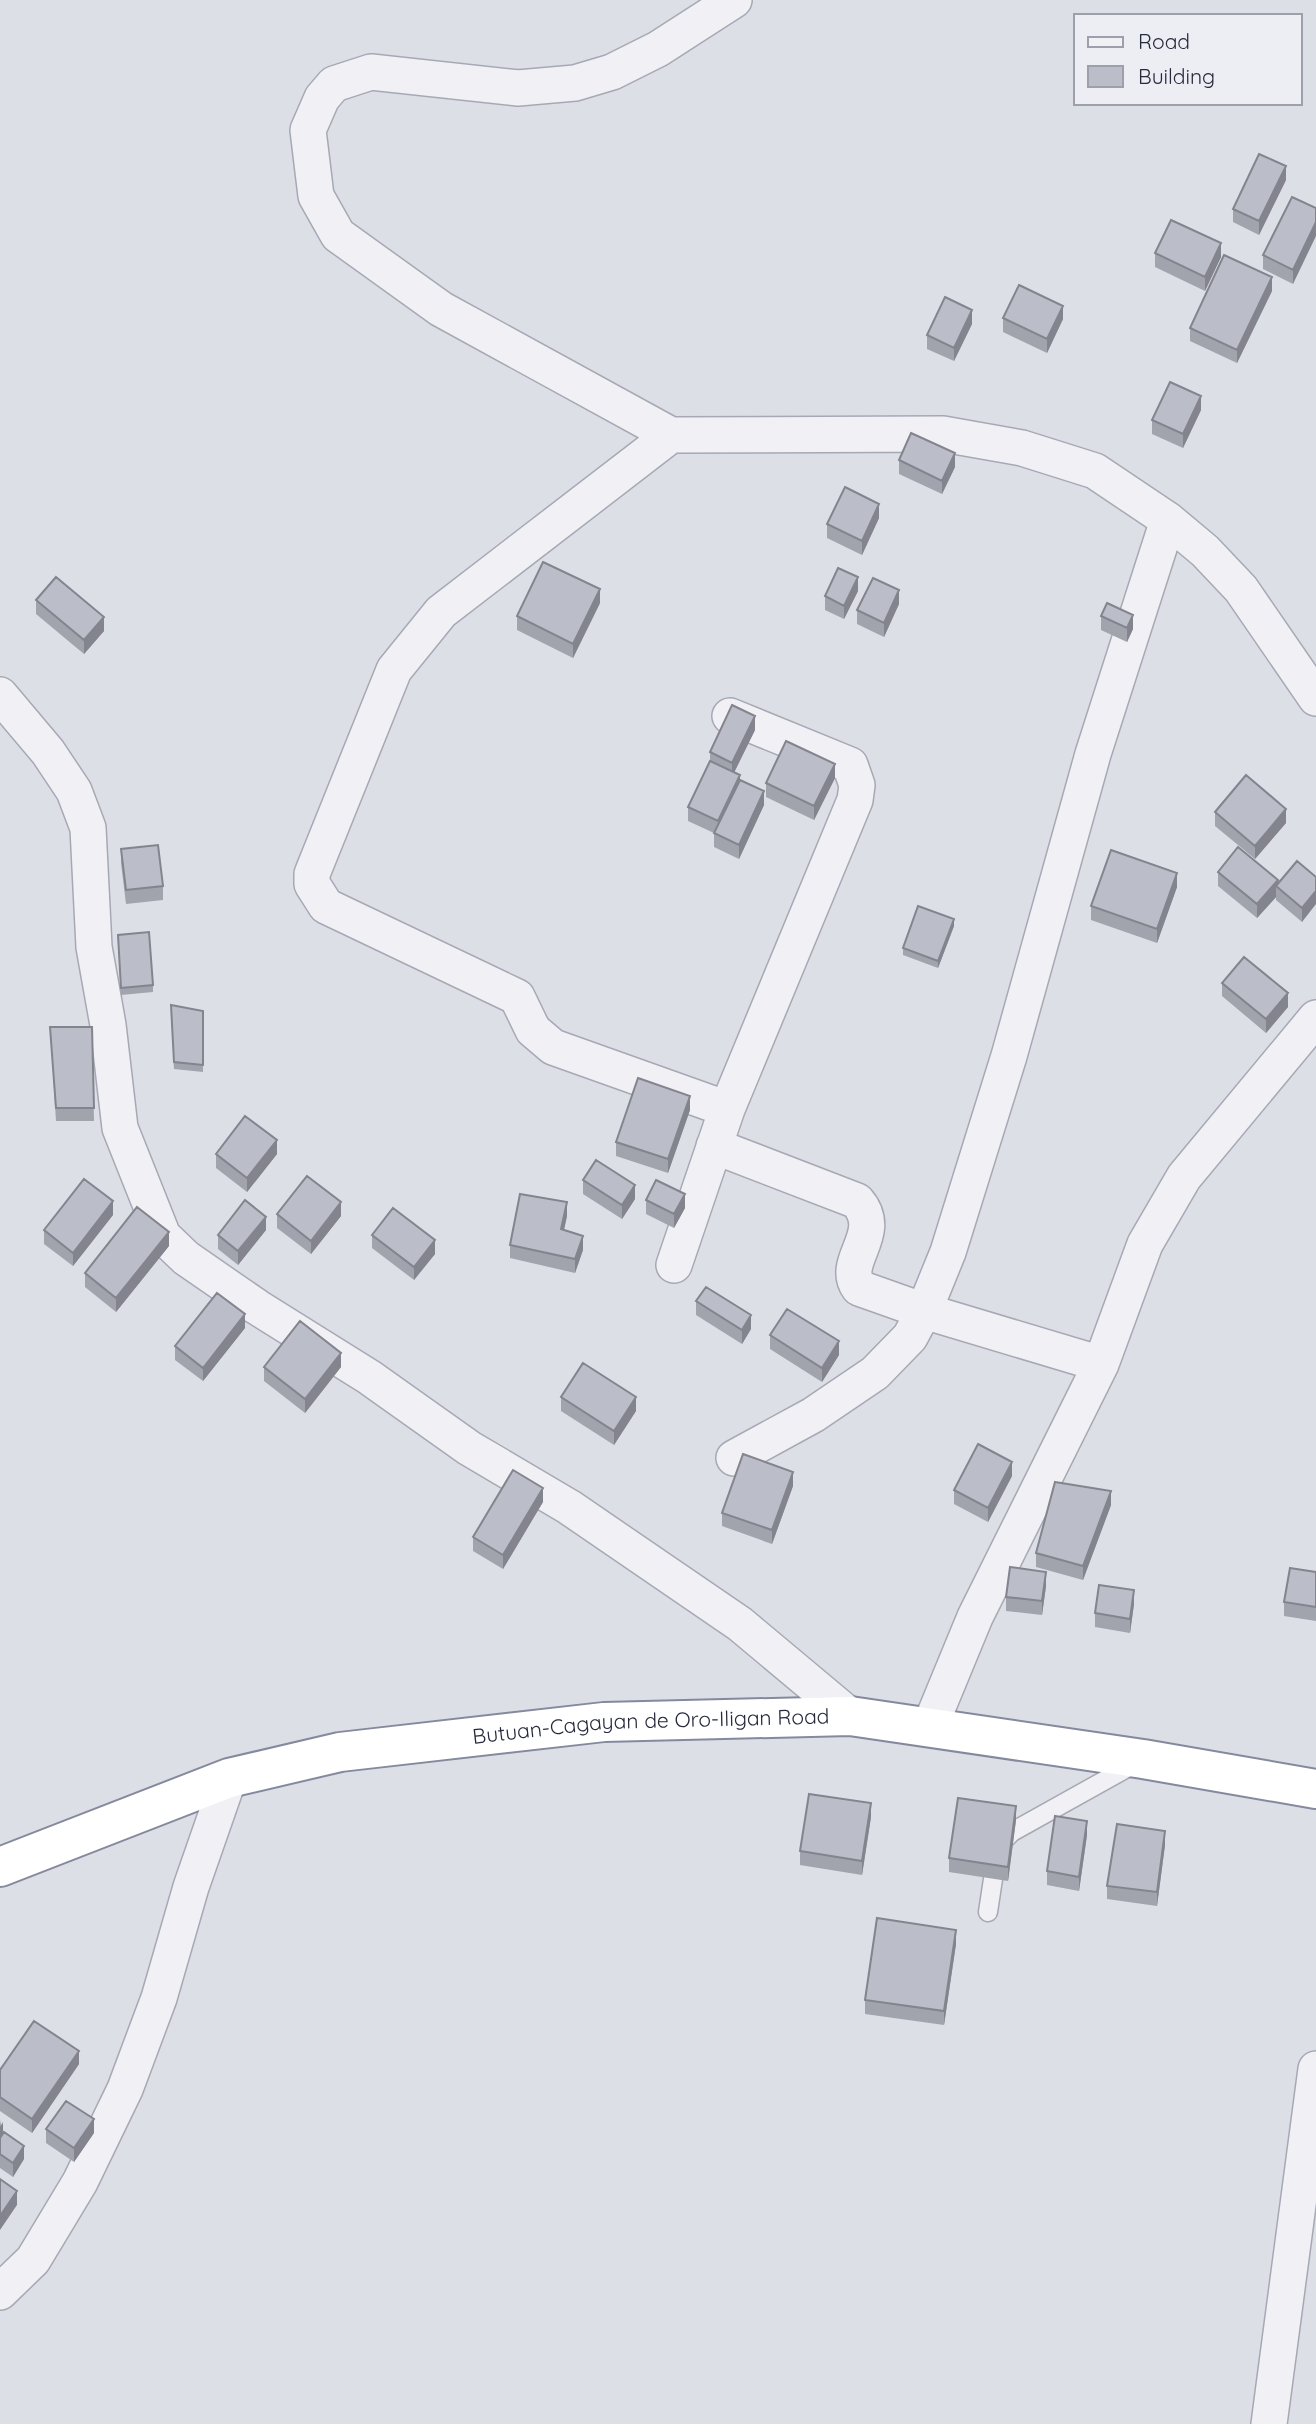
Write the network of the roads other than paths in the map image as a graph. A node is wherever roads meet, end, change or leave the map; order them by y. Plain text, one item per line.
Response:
1 (734, 0) edge
2 (671, 435) junction
3 (1168, 520) junction
4 (0, 695) edge
5 (1316, 698) edge
6 (730, 716) edge
7 (1316, 1018) edge
8 (727, 1109) junction
9 (714, 1146) junction
10 (674, 1265) dead end
11 (925, 1311) junction
12 (1101, 1364) junction
13 (734, 1458) dead end
14 (850, 1716) junction
15 (930, 1726) junction
16 (1143, 1759) junction
17 (229, 1778) junction
18 (1316, 1789) edge
19 (0, 1867) edge
20 (988, 1912) dead end
21 (1316, 2069) edge
22 (0, 2292) edge
23 (1269, 2424) edge

1 - 2 street
2 - 3 street
2 - 8 street
3 - 5 street
3 - 11 street
4 - 14 street
6 - 8 street
7 - 12 street
8 - 9 street
9 - 10 street
9 - 11 street
11 - 12 street
11 - 13 street
12 - 15 street
14 - 15 highway, Butuan-Cagayan de Oro-Iligan Road
14 - 17 highway, Butuan-Cagayan de Oro-Iligan Road
15 - 16 highway, Butuan-Cagayan de Oro-Iligan Road
16 - 18 highway, Butuan-Cagayan de Oro-Iligan Road
16 - 20 lane
17 - 19 highway, Butuan-Cagayan de Oro-Iligan Road
17 - 22 street
21 - 23 street

